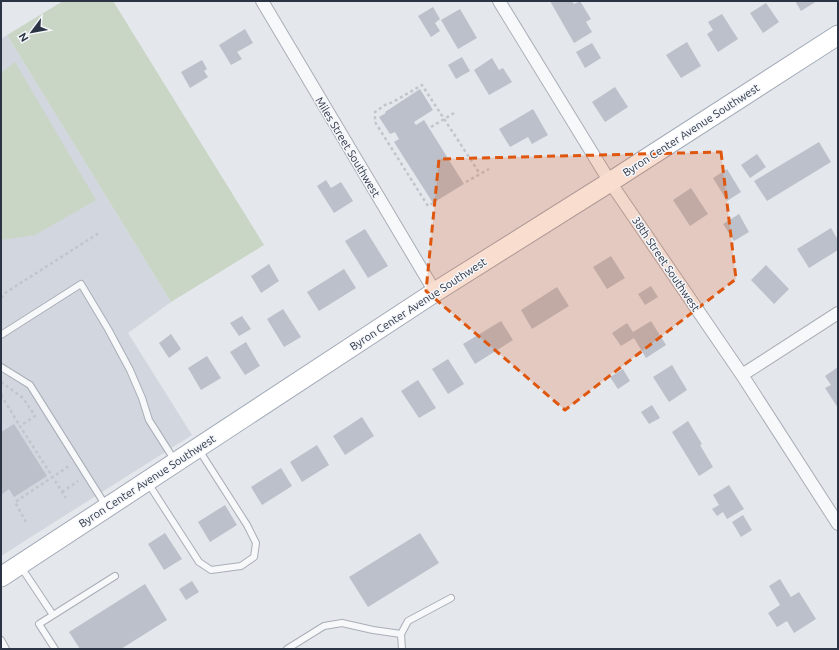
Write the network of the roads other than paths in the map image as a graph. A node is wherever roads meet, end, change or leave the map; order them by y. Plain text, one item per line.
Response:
1 (262, 1) edge
2 (499, 1) edge
3 (838, 35) edge
4 (610, 182) junction
5 (435, 292) junction
6 (838, 313) edge
7 (1, 335) edge
8 (1, 367) edge
9 (742, 376) junction
10 (197, 448) junction
11 (176, 462) junction
12 (147, 481) junction
13 (107, 508) junction
14 (838, 524) edge
15 (20, 565) junction
16 (115, 576) dead end
17 (1, 577) edge
18 (450, 598) dead end
19 (53, 616) junction
20 (401, 634) junction
21 (1, 640) edge
22 (6, 649) edge
23 (55, 649) edge
24 (287, 649) edge
25 (402, 649) edge

1 - 5 street, Miles Street Southwest
2 - 4 street, 38th Street Southwest
3 - 4 main road, Byron Center Avenue Southwest
4 - 5 main road, Byron Center Avenue Southwest
4 - 9 street, 38th Street Southwest
5 - 10 main road, Byron Center Avenue Southwest
6 - 9 street
7 - 11 lane
8 - 13 lane
9 - 14 street, 38th Street Southwest
10 - 11 main road, Byron Center Avenue Southwest
10 - 12 lane
11 - 12 main road, Byron Center Avenue Southwest
12 - 13 main road, Byron Center Avenue Southwest
13 - 15 main road, Byron Center Avenue Southwest
15 - 17 main road, Byron Center Avenue Southwest
15 - 19 lane
16 - 19 lane
18 - 20 lane
19 - 23 lane
20 - 24 lane
20 - 25 lane
21 - 22 lane

